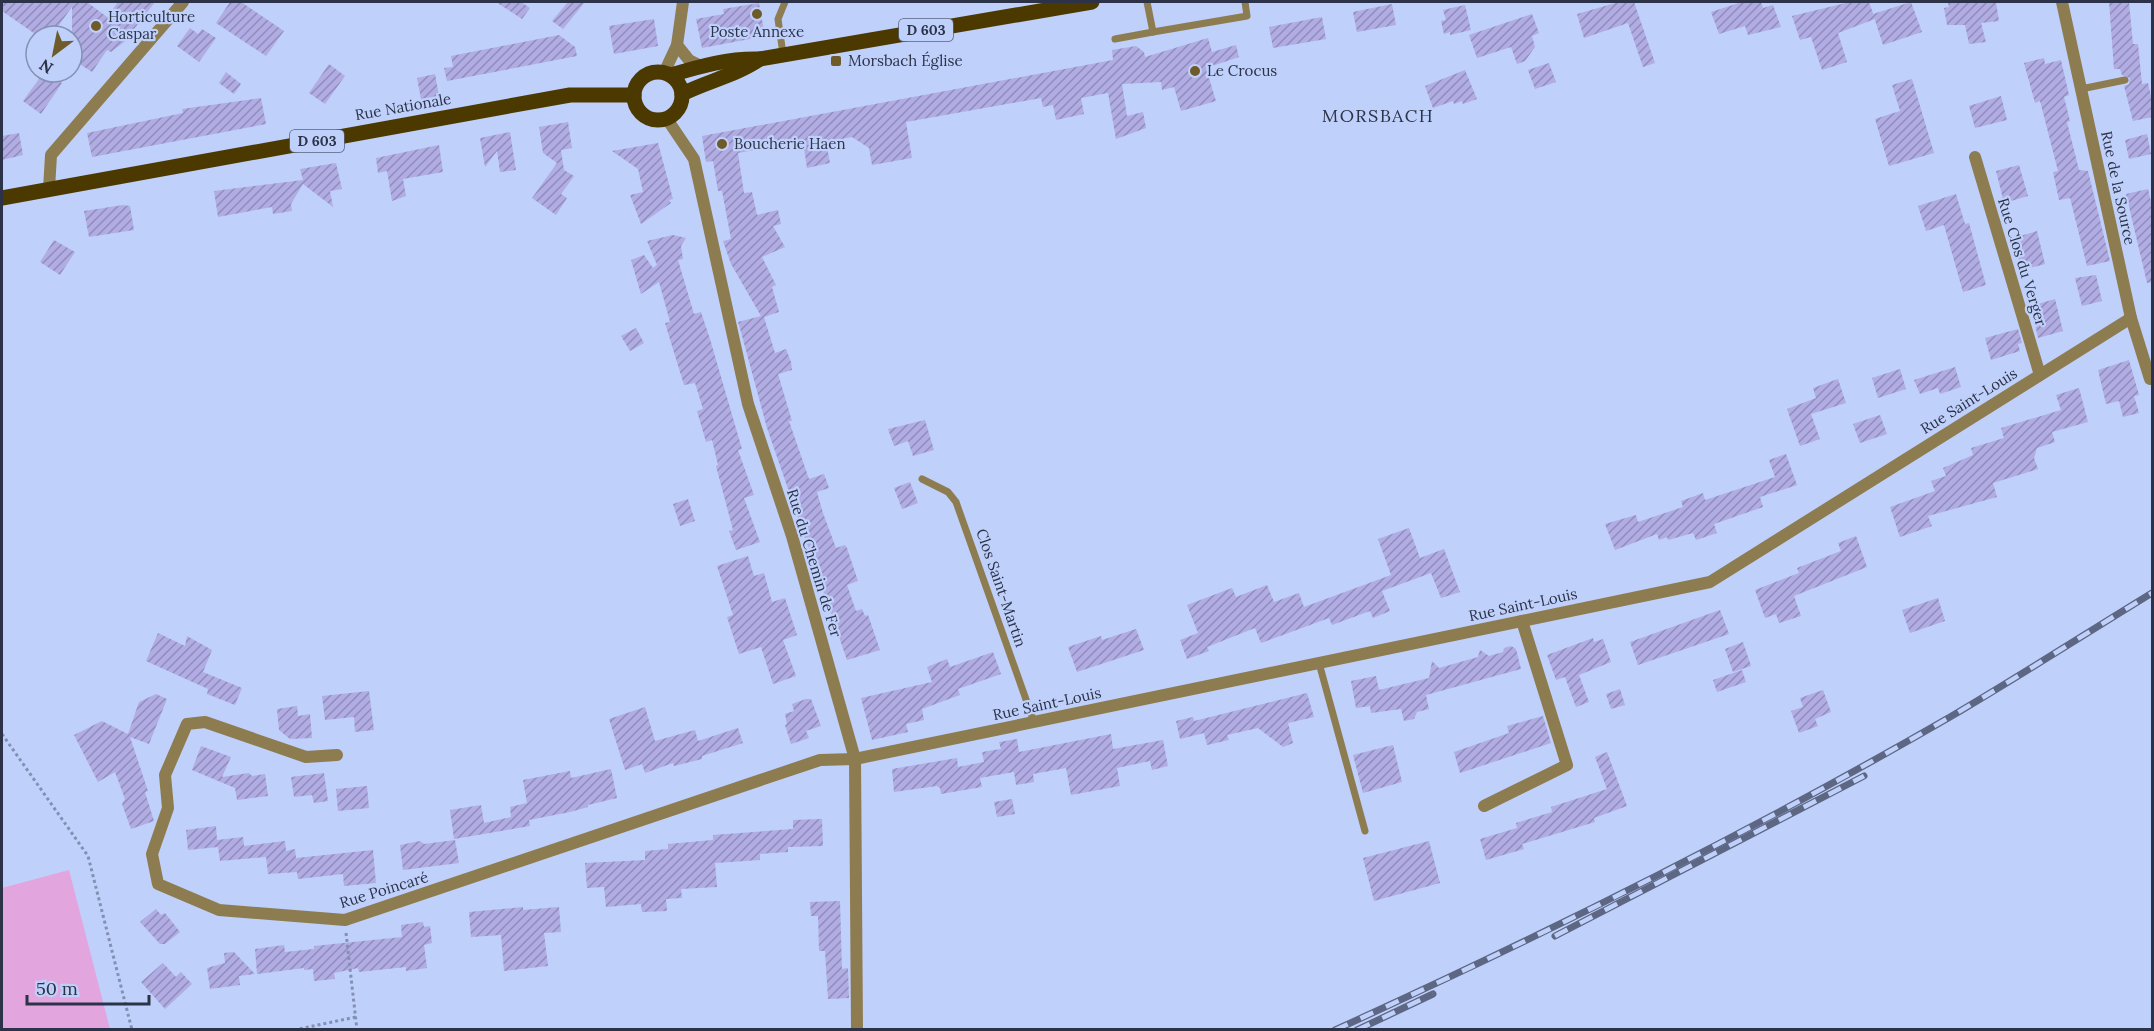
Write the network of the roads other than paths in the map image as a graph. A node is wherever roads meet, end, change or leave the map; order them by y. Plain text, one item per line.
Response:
1 (183, 2) edge
2 (683, 2) edge
3 (785, 2) edge
4 (1092, 2) edge
5 (1147, 2) edge
6 (1245, 2) edge
7 (2062, 2) edge
8 (1153, 32) junction
9 (1115, 39) dead end
10 (677, 45) junction
11 (783, 56) junction
12 (760, 59) junction
13 (700, 66) junction
14 (667, 74) junction
15 (2125, 80) dead end
16 (2081, 89) junction
17 (682, 94) junction
18 (634, 95) junction
19 (667, 119) junction
20 (1975, 157) dead end
21 (49, 189) junction
22 (2, 198) edge
23 (2131, 318) junction
24 (2040, 375) junction
25 (2150, 380) dead end
26 (922, 479) dead end
27 (1522, 621) junction
28 (1319, 663) junction
29 (1034, 722) junction
30 (337, 755) dead end
31 (855, 759) junction
32 (1484, 806) dead end
33 (1365, 831) dead end
34 (857, 1029) edge

1 - 21 street
2 - 10 street
3 - 11 lane
4 - 11 main road, D 603
5 - 8 lane
6 - 8 lane
7 - 16 street, Rue de la Source
8 - 9 lane
10 - 13 street
10 - 14 street
11 - 12 main road, D 603
12 - 13 main road, D 603
12 - 17 main road, D 603
13 - 14 main road, D 603
14 - 17 main road
14 - 18 main road
15 - 16 lane
16 - 23 street, Rue de la Source
17 - 19 main road
18 - 19 main road
18 - 21 main road, Rue Nationale / D 603
19 - 31 street, Rue du Chemin de Fer
20 - 24 street, Rue Clos du Verger
21 - 22 main road, Rue Nationale / D 603
23 - 24 street, Rue Saint-Louis
23 - 25 street, Rue de la Source
24 - 27 street, Rue Saint-Louis
26 - 29 lane, Clos Saint-Martin
27 - 28 street, Rue Saint-Louis
27 - 32 street
28 - 29 street, Rue Saint-Louis
28 - 33 lane
29 - 31 street, Rue Saint-Louis
30 - 31 street, Rue Poincaré
31 - 34 street, Rue du Chemin de Fer

